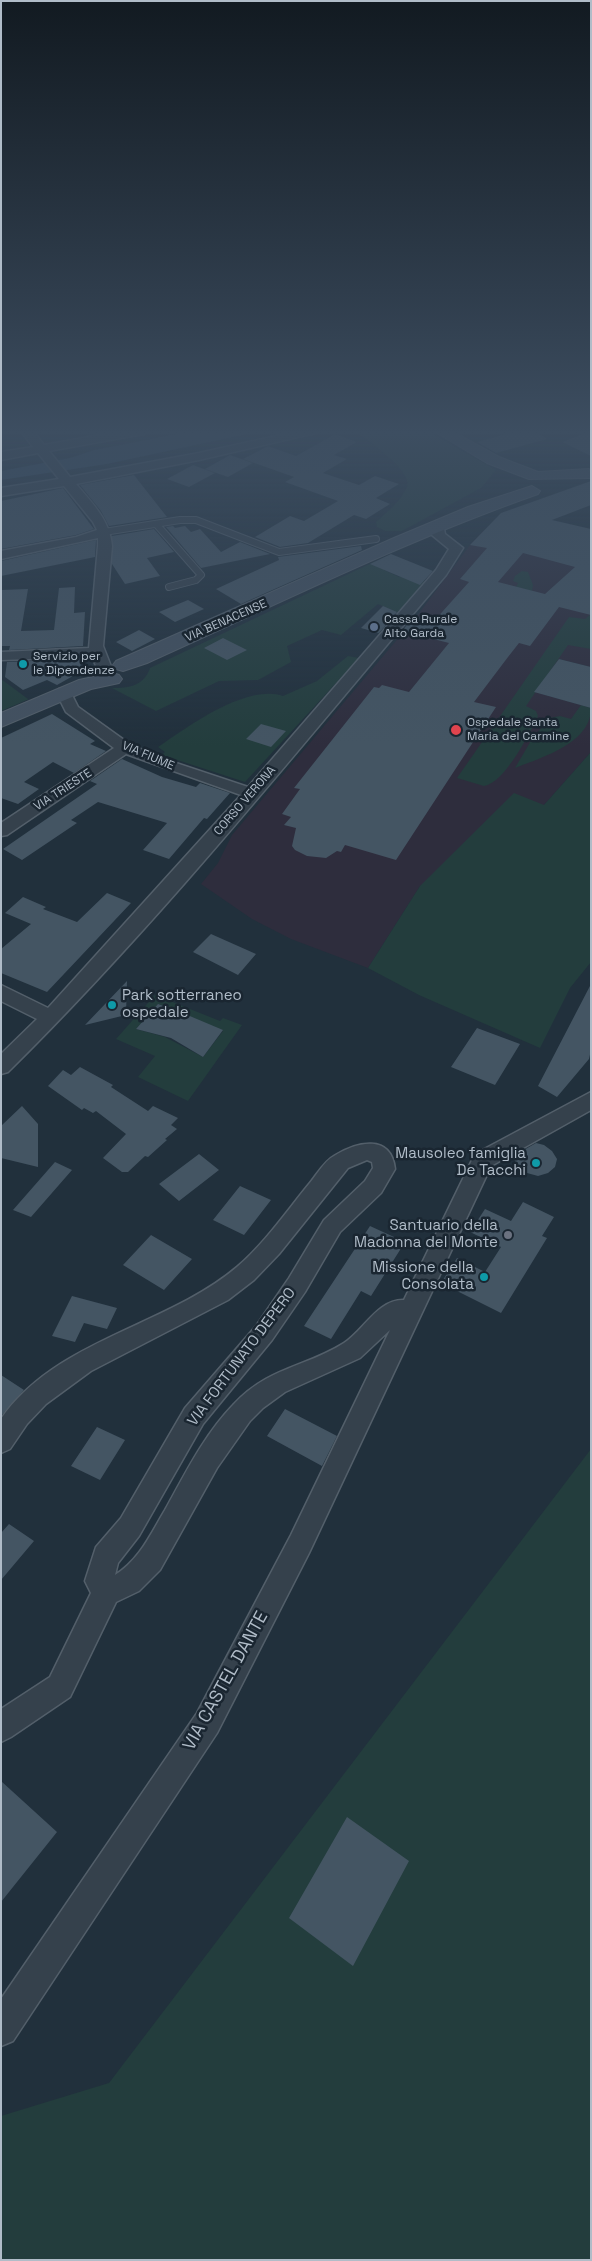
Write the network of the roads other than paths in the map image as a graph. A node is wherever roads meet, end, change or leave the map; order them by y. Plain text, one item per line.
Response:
1 (93, 536) edge
2 (104, 536) edge
3 (165, 536) edge
4 (236, 536) edge
5 (416, 536) edge
6 (441, 536) edge
7 (376, 539) dead end
8 (1, 555) edge
9 (169, 587) dead end
10 (1, 656) edge
11 (111, 667) junction
12 (64, 692) junction
13 (1, 721) edge
14 (125, 748) junction
15 (251, 792) junction
16 (1, 831) edge
17 (1, 992) edge
18 (51, 1018) junction
19 (1, 1066) edge
20 (591, 1100) edge
21 (411, 1311) junction
22 (1, 1441) edge
23 (107, 1590) junction
24 (1, 1727) edge
25 (1, 2029) edge

1 - 8 street
2 - 11 street
3 - 9 lane
4 - 7 lane
5 - 11 main road, VIA BENACENSE
6 - 15 street, CORSO VERONA
10 - 11 street
11 - 12 main road, VIA BENACENSE
12 - 13 main road, VIA BENACENSE
12 - 14 street, VIA FIUME
14 - 15 street, VIA FIUME
14 - 16 street, VIA TRIESTE
15 - 18 street, CORSO VERONA
17 - 18 street
18 - 19 street, CORSO VERONA
20 - 21 street, VIA CASTEL DANTE
21 - 23 street
21 - 25 street, VIA CASTEL DANTE
22 - 23 street, VIA FORTUNATO DEPERO
23 - 24 street

